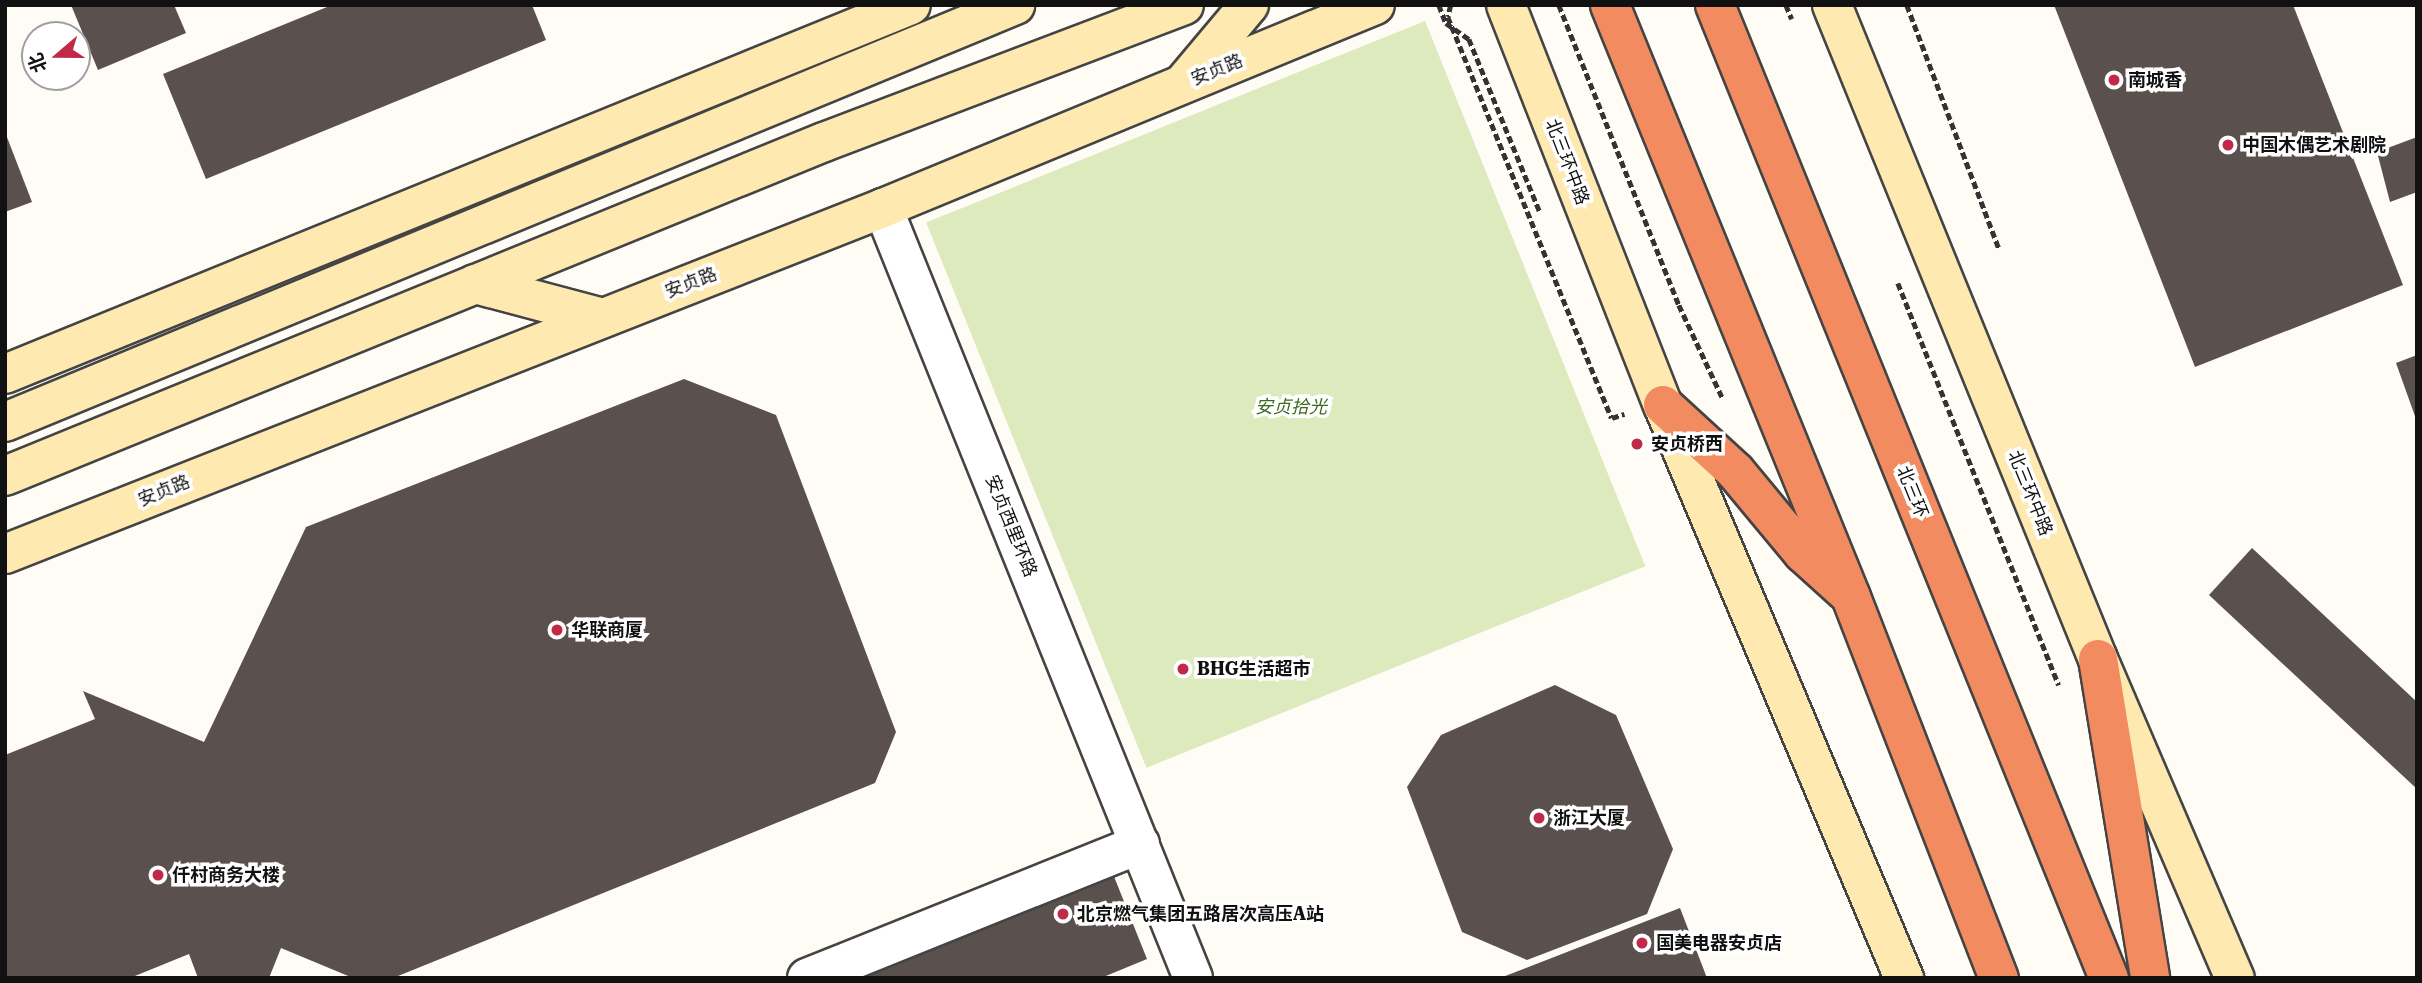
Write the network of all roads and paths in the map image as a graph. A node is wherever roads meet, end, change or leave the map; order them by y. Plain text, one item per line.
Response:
1 (912, 5) edge
2 (1015, 5) edge
3 (1184, 5) edge
4 (1249, 5) edge
5 (1375, 5) edge
6 (1439, 5) edge
7 (1451, 5) edge
8 (1506, 5) edge
9 (1559, 5) edge
10 (1610, 5) edge
11 (1715, 5) edge
12 (1786, 5) edge
13 (1832, 5) edge
14 (1907, 5) edge
15 (1796, 31) dead end
16 (1182, 84) junction
17 (430, 201) junction
18 (883, 208) junction
19 (1544, 220) dead end
20 (1999, 248) dead end
21 (405, 257) junction
22 (1894, 272) dead end
23 (475, 285) junction
24 (603, 318) junction
25 (5, 374) edge
26 (1723, 399) dead end
27 (1619, 401) dead end
28 (1663, 405) junction
29 (5, 422) edge
30 (5, 477) edge
31 (5, 554) edge
32 (1851, 597) junction
33 (2098, 659) junction
34 (2061, 690) dead end
35 (1140, 844) junction
36 (807, 978) edge
37 (1193, 978) edge
38 (1905, 978) edge
39 (1999, 978) edge
40 (2109, 978) edge
41 (2150, 978) edge
42 (2235, 978) edge

1 - 17 street
2 - 21 street
3 - 23 street
4 - 16 street
5 - 16 street, 安贞路
6 - 19 path
7 - 27 path, bridge
8 - 28 street, 北三环中路
9 - 26 path
10 - 32 highway
11 - 40 highway, 北三环
12 - 15 path
13 - 33 street, 北三环中路
14 - 20 path
16 - 18 street, 安贞路
17 - 21 street
17 - 25 street
18 - 24 street, 安贞路
18 - 35 street, 安贞西里环路
21 - 29 street
22 - 34 path
23 - 24 street
23 - 30 street
24 - 31 street, 安贞路
28 - 32 highway
28 - 38 street, 北三环中路
32 - 39 highway
33 - 41 highway
33 - 42 street, 北三环中路
35 - 36 street
35 - 37 street, 安贞西里环路

